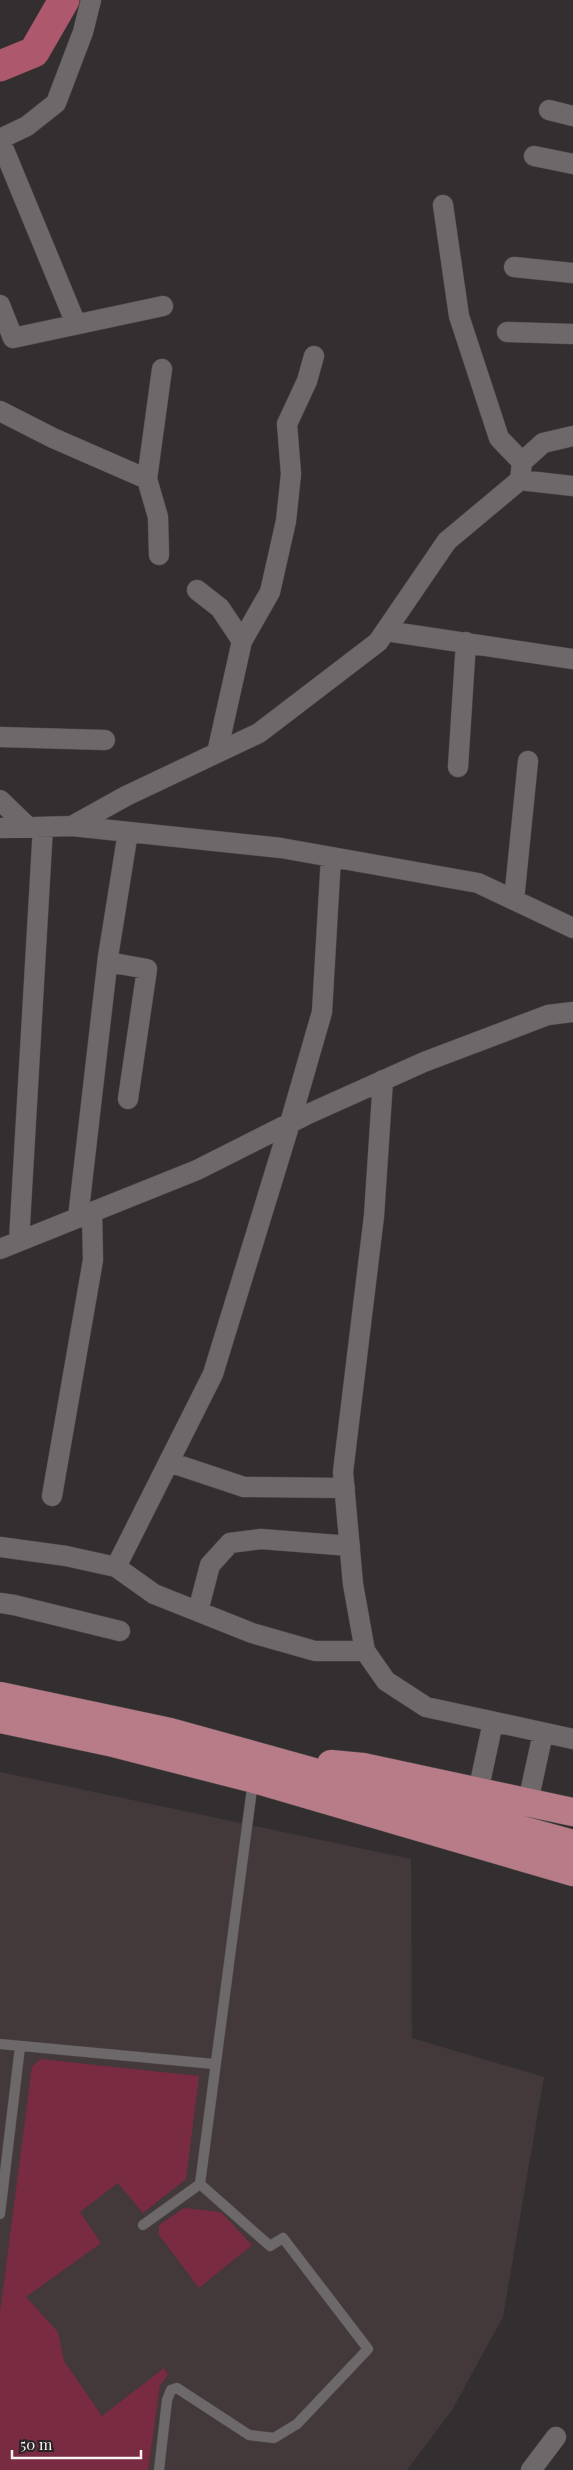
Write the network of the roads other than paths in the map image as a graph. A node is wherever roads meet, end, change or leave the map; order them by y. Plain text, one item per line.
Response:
1 (91, 0) edge
2 (548, 110) dead end
3 (573, 116) edge
4 (0, 139) edge
5 (534, 156) dead end
6 (573, 164) edge
7 (443, 204) dead end
8 (514, 267) dead end
9 (573, 273) edge
10 (0, 305) edge
11 (163, 306) dead end
12 (76, 324) junction
13 (507, 332) dead end
14 (573, 334) edge
15 (314, 356) dead end
16 (162, 369) dead end
17 (0, 411) edge
18 (573, 436) edge
19 (521, 471) junction
20 (147, 479) junction
21 (573, 486) edge
22 (159, 555) dead end
23 (197, 590) dead end
24 (386, 631) junction
25 (242, 641) junction
26 (466, 642) junction
27 (573, 659) edge
28 (0, 737) edge
29 (105, 740) dead end
30 (217, 753) junction
31 (528, 761) dead end
32 (458, 767) dead end
33 (0, 800) edge
34 (72, 826) junction
35 (36, 827) junction
36 (0, 828) edge
37 (128, 832) junction
38 (331, 857) junction
39 (514, 900) junction
40 (573, 928) edge
41 (108, 962) junction
42 (573, 1012) edge
43 (383, 1080) junction
44 (128, 1100) dead end
45 (290, 1123) junction
46 (85, 1215) junction
47 (20, 1241) junction
48 (0, 1249) edge
49 (169, 1462) junction
50 (345, 1488) junction
51 (52, 1496) dead end
52 (350, 1546) junction
53 (0, 1547) edge
54 (116, 1567) junction
55 (0, 1603) edge
56 (198, 1611) junction
57 (120, 1631) dead end
58 (365, 1651) junction
59 (0, 1696) edge
60 (0, 1719) edge
61 (492, 1722) junction
62 (543, 1733) junction
63 (573, 1739) edge
64 (256, 1768) junction
65 (478, 1792) junction
66 (528, 1802) junction
67 (573, 1812) edge
68 (573, 1844) edge
69 (573, 1872) edge
70 (0, 2044) edge
71 (20, 2047) junction
72 (214, 2064) junction
73 (200, 2184) junction
74 (0, 2214) edge
75 (143, 2225) dead end
76 (556, 2437) dead end
77 (159, 2470) edge
78 (531, 2470) edge

1 - 4 street
2 - 3 street
4 - 12 street
5 - 6 street
7 - 19 street
8 - 9 street
10 - 12 street
11 - 12 street
13 - 14 street
15 - 25 street
16 - 20 street
17 - 20 street
18 - 19 street
19 - 21 street
19 - 24 street
20 - 22 street
23 - 25 street
24 - 26 street
24 - 30 street
25 - 30 street
26 - 27 street
26 - 32 street
28 - 29 street
30 - 34 street
31 - 39 street
33 - 35 street
34 - 35 street
34 - 37 street
35 - 36 street
35 - 47 street
37 - 38 street
37 - 41 street
38 - 39 street
38 - 45 street
39 - 40 street
41 - 44 street
41 - 46 street
42 - 43 street
43 - 45 street
43 - 50 street
45 - 46 street
45 - 49 street
46 - 47 street
46 - 51 street
47 - 48 street
49 - 50 street
49 - 54 street
50 - 52 street
52 - 56 street
52 - 58 street
53 - 54 street
54 - 56 street
55 - 57 street
56 - 58 street
58 - 61 street
59 - 64 highway
60 - 64 highway
61 - 62 street
61 - 65 street
62 - 63 street
62 - 66 street
64 - 65 highway
64 - 68 highway
64 - 69 highway
64 - 72 lane
65 - 66 highway
66 - 67 highway
70 - 71 lane
71 - 72 lane
71 - 74 lane
72 - 73 lane
73 - 75 lane
73 - 77 lane
76 - 78 street

